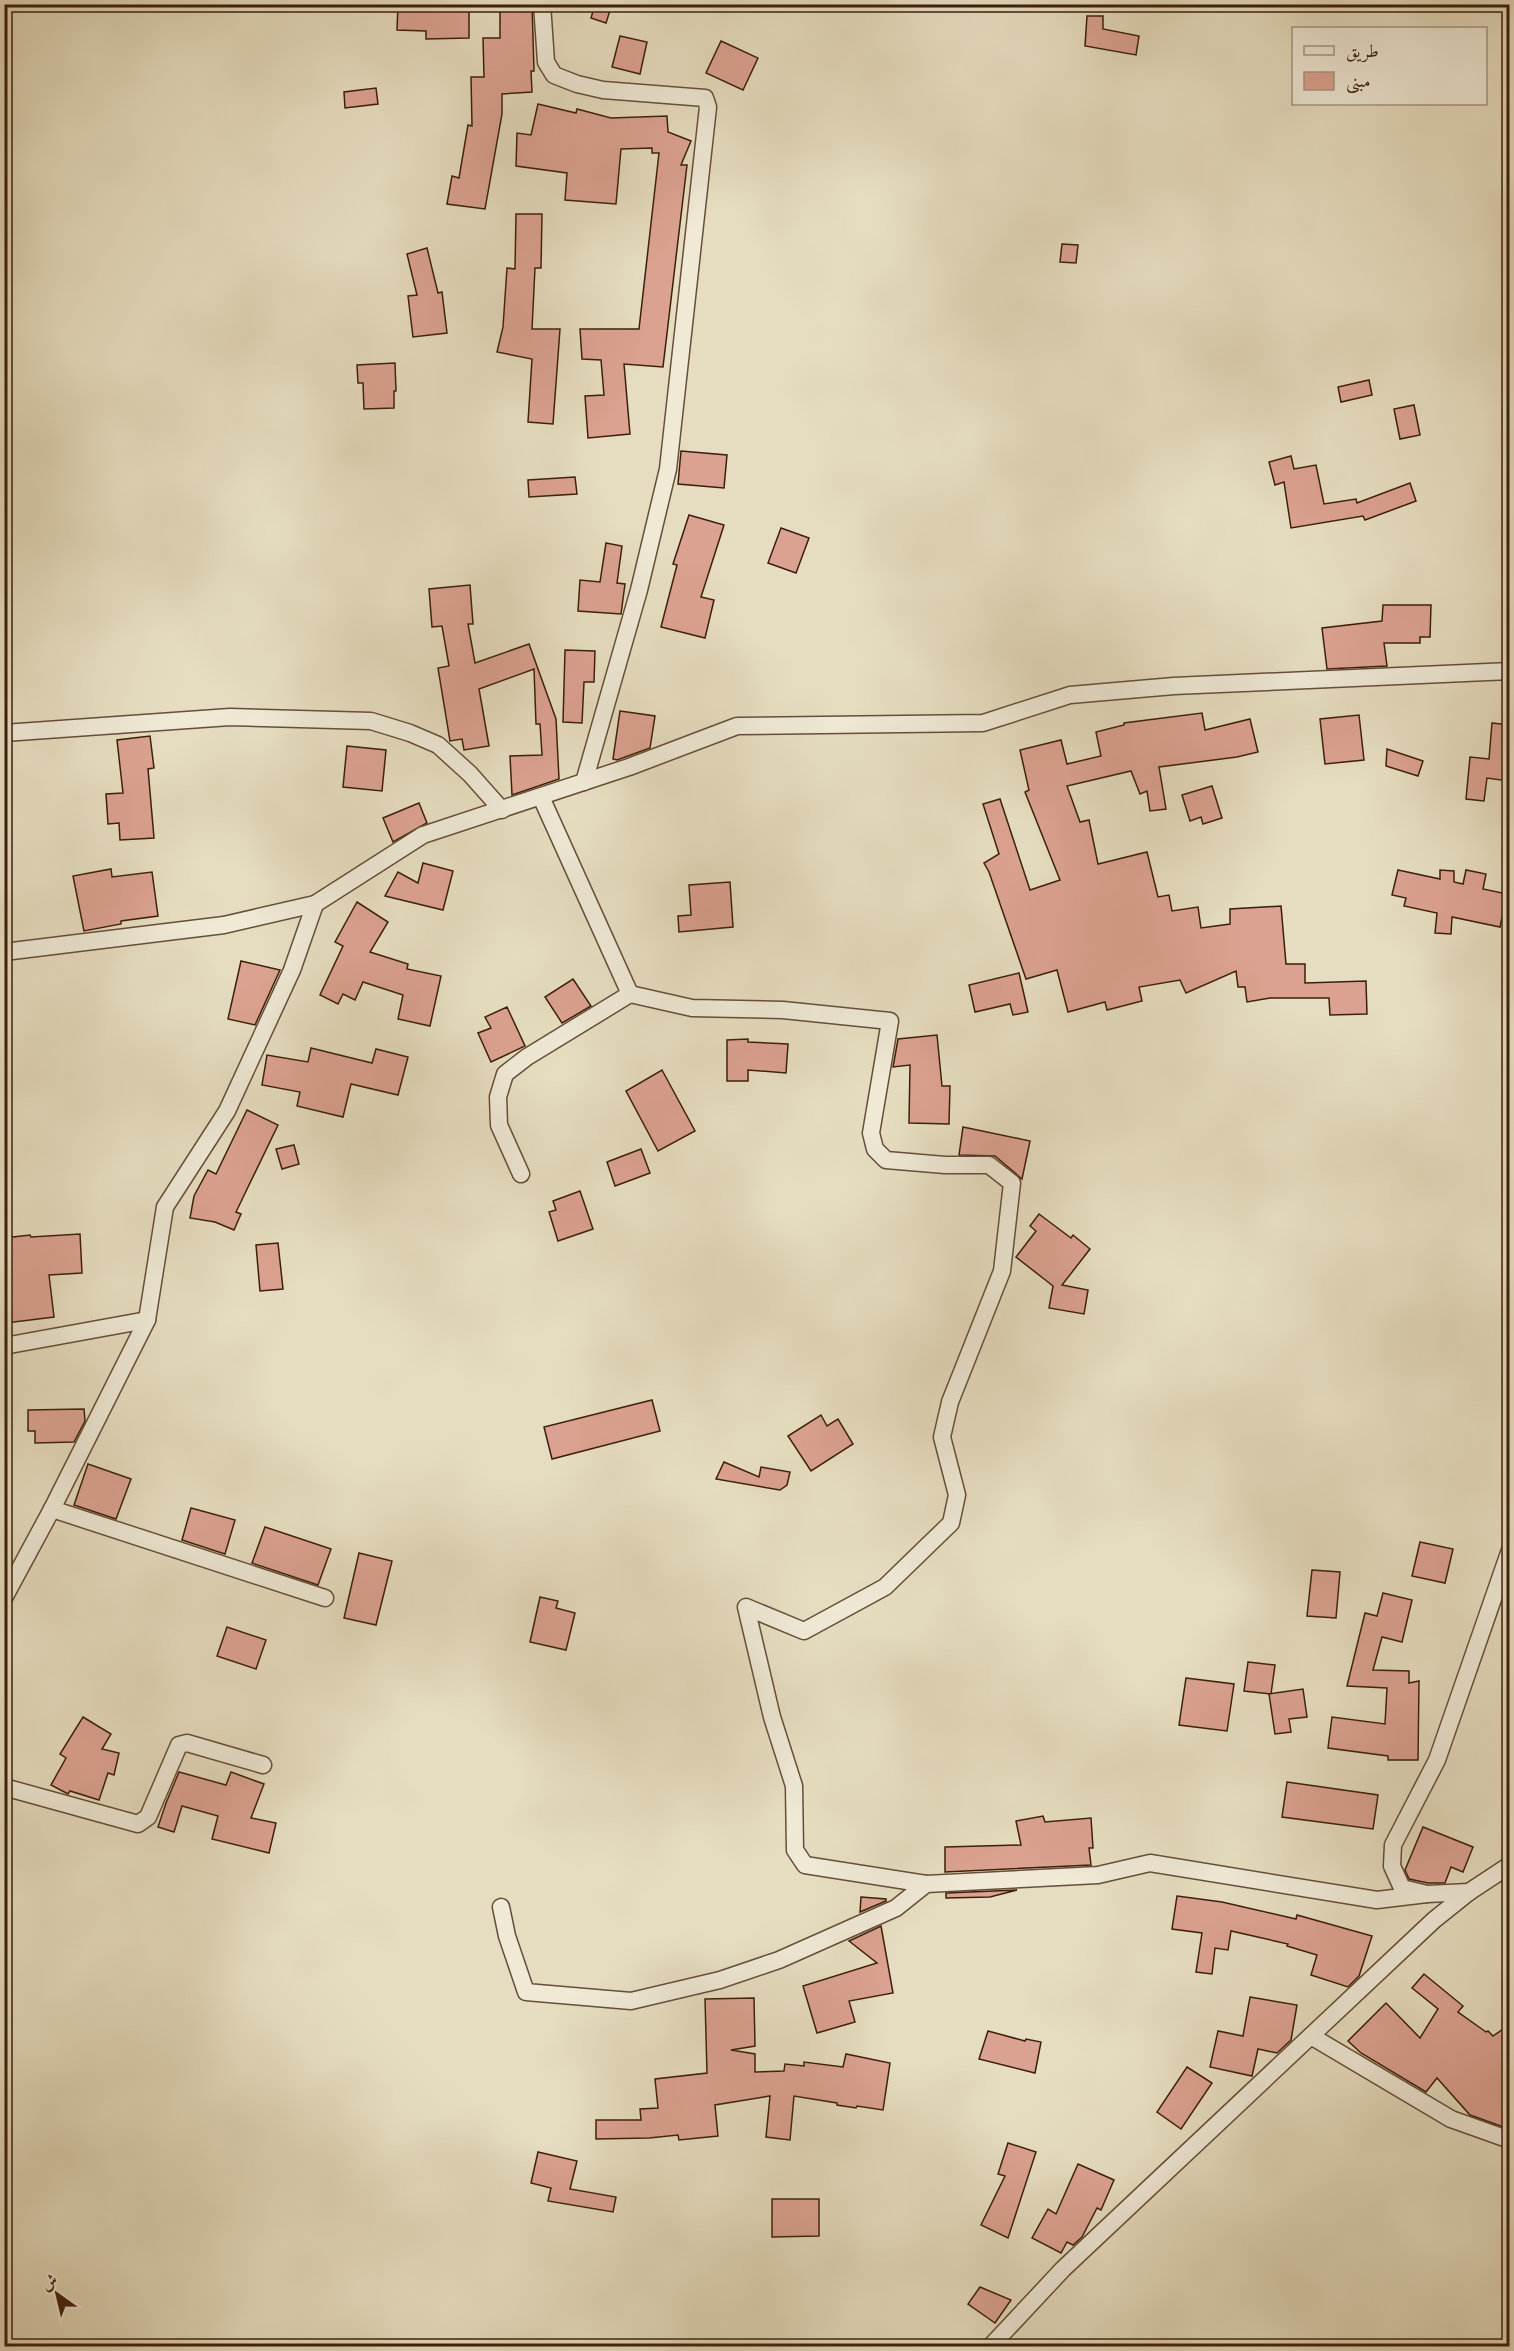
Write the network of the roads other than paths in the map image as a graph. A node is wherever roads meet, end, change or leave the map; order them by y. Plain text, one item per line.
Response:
1 (542, 4) edge
2 (1509, 671) edge
3 (4, 733) edge
4 (584, 782) junction
5 (541, 797) junction
6 (502, 810) junction
7 (315, 904) junction
8 (4, 952) edge
9 (630, 994) junction
10 (521, 1174) dead end
11 (147, 1320) junction
12 (4, 1346) edge
13 (52, 1509) junction
14 (1509, 1550) edge
15 (4, 1598) edge
16 (325, 1598) dead end
17 (263, 1765) dead end
18 (4, 1787) edge
19 (1509, 1865) edge
20 (926, 1884) junction
21 (1469, 1892) junction
22 (1427, 1894) junction
23 (501, 1907) dead end
24 (1311, 2036) junction
25 (1509, 2140) edge
26 (991, 2346) edge

1 - 4 street
2 - 4 street
3 - 6 street
4 - 5 street
5 - 6 street
5 - 9 street
6 - 7 street
7 - 8 street
7 - 11 street
9 - 10 street
9 - 20 street
11 - 12 street
11 - 13 street
13 - 15 street
13 - 16 street
14 - 22 street
17 - 18 street
19 - 21 street
20 - 22 street
20 - 23 street
21 - 22 street
21 - 24 street
24 - 25 street
24 - 26 street

